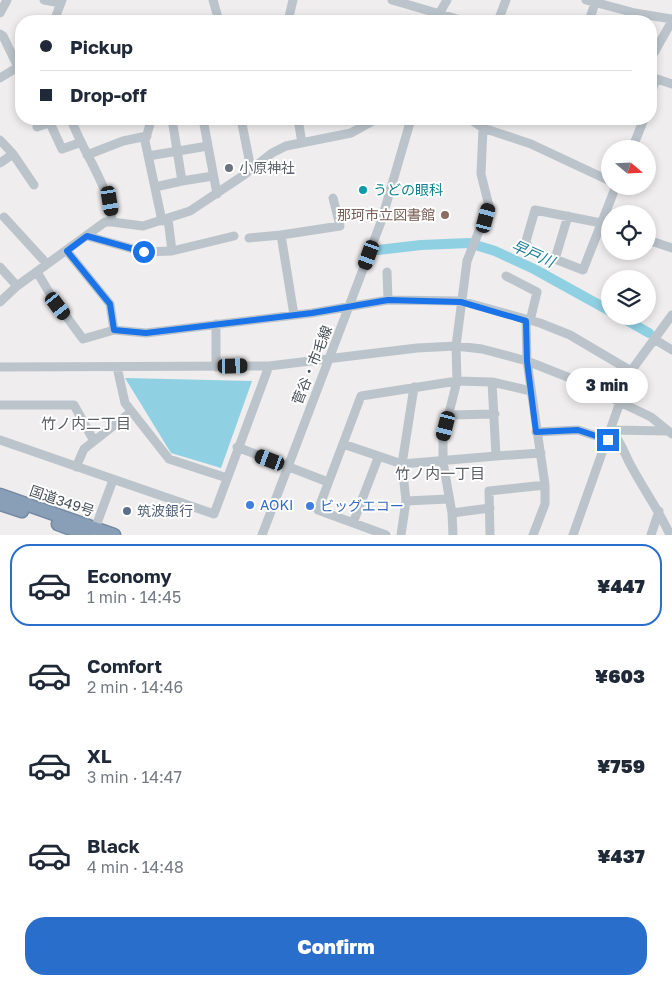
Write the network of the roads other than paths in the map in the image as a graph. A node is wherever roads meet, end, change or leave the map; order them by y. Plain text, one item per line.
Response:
1 (7, 0) edge
2 (44, 0) edge
3 (213, 0) edge
4 (293, 0) edge
5 (392, 0) edge
6 (447, 0) edge
7 (506, 0) edge
8 (62, 1) edge
9 (592, 1) edge
10 (0, 13) edge
11 (56, 15) edge
12 (217, 15) edge
13 (289, 15) edge
14 (432, 15) edge
15 (438, 15) edge
16 (500, 15) edge
17 (590, 15) edge
18 (646, 15) edge
19 (657, 17) edge
20 (672, 20) edge
21 (0, 35) edge
22 (657, 47) edge
23 (15, 58) edge
24 (15, 69) edge
25 (0, 78) edge
26 (657, 79) edge
27 (672, 84) edge
28 (44, 125) edge
29 (51, 125) edge
30 (74, 125) edge
31 (150, 125) edge
32 (173, 125) edge
33 (204, 125) edge
34 (243, 125) edge
35 (299, 125) edge
36 (365, 125) edge
37 (409, 125) edge
38 (479, 125) edge
39 (642, 125) edge
40 (37, 127) dead end
41 (483, 128) junction
42 (147, 136) junction
43 (0, 140) edge
44 (636, 140) edge
45 (80, 143) junction
46 (302, 143) junction
47 (208, 146) junction
48 (178, 152) junction
49 (13, 154) junction
50 (87, 155) junction
51 (148, 156) junction
52 (0, 163) edge
53 (251, 168) junction
54 (213, 176) junction
55 (601, 177) edge
56 (182, 181) junction
57 (34, 185) dead end
58 (155, 187) junction
59 (217, 194) junction
60 (333, 198) dead end
61 (568, 216) junction
62 (4, 217) dead end
63 (165, 220) junction
64 (112, 222) junction
65 (601, 224) edge
66 (281, 235) junction
67 (601, 235) edge
68 (87, 236) junction
69 (234, 236) dead end
70 (249, 238) dead end
71 (656, 243) edge
72 (672, 248) edge
73 (172, 250) junction
74 (67, 251) junction
75 (555, 259) junction
76 (47, 264) junction
77 (0, 267) edge
78 (37, 272) junction
79 (387, 272) dead end
80 (506, 276) dead end
81 (17, 286) junction
82 (2, 296) edge
83 (388, 300) junction
84 (461, 302) junction
85 (351, 305) junction
86 (294, 315) junction
87 (672, 315) edge
88 (528, 321) junction
89 (216, 324) junction
90 (114, 330) junction
91 (654, 339) junction
92 (456, 346) junction
93 (672, 350) edge
94 (329, 357) junction
95 (527, 361) junction
96 (269, 366) junction
97 (0, 367) edge
98 (117, 367) junction
99 (216, 367) junction
100 (631, 371) junction
101 (457, 381) junction
102 (492, 382) junction
103 (414, 387) junction
104 (531, 390) junction
105 (620, 401) junction
106 (0, 405) edge
107 (131, 412) junction
108 (495, 414) junction
109 (448, 415) junction
110 (611, 430) junction
111 (536, 432) junction
112 (670, 432) edge
113 (0, 440) edge
114 (94, 440) junction
115 (608, 440) junction
116 (343, 444) junction
117 (237, 447) junction
118 (541, 453) junction
119 (496, 456) junction
120 (378, 458) junction
121 (443, 462) junction
122 (402, 464) junction
123 (76, 466) junction
124 (287, 466) junction
125 (227, 478) junction
126 (113, 480) junction
127 (328, 482) junction
128 (545, 485) junction
129 (0, 495) edge
130 (448, 499) junction
131 (406, 501) junction
132 (0, 504) edge
133 (490, 508) junction
134 (659, 511) junction
135 (452, 513) junction
136 (353, 523) junction
137 (92, 533) edge
138 (114, 535) edge
139 (262, 535) edge
140 (386, 535) edge
141 (401, 535) edge
142 (453, 535) edge
143 (490, 535) edge
144 (533, 535) edge
145 (573, 535) edge
146 (651, 535) edge
147 (670, 535) edge

1 - 10 street
2 - 8 street
3 - 12 street
4 - 13 street
5 - 14 street
6 - 15 street
7 - 16 street
8 - 11 street
9 - 17 street
9 - 18 street
19 - 20 street
20 - 22 street
21 - 23 street
24 - 25 street
26 - 27 street
28 - 40 street
29 - 45 street
30 - 45 street
31 - 42 street
32 - 48 street
33 - 47 street
34 - 53 street
35 - 46 street
36 - 46 street
37 - 85 street, 菅谷・市毛線
38 - 41 street
39 - 44 street
41 - 55 street
41 - 84 street
42 - 50 street
42 - 51 street
43 - 49 street
45 - 50 street
46 - 53 street
47 - 48 street
47 - 54 street
48 - 51 street
48 - 56 street
49 - 52 street
49 - 57 street
50 - 64 street
51 - 58 street
53 - 59 street
54 - 56 street
54 - 59 street
56 - 58 street
58 - 63 street
59 - 63 street
60 - 66 street
61 - 65 street
61 - 75 street
61 - 75 street
62 - 76 street
63 - 64 street
63 - 73 street
64 - 68 street
66 - 70 street
66 - 86 street
67 - 75 street
68 - 73 street
68 - 74 street
69 - 73 street
71 - 72 street
74 - 76 street
74 - 90 street
76 - 78 street
77 - 81 street
78 - 81 street
78 - 90 street
79 - 83 street
80 - 88 street
81 - 82 street
83 - 84 street
83 - 85 street
84 - 88 street
84 - 92 street
85 - 86 street
85 - 94 street, 菅谷・市毛線
86 - 89 street
87 - 91 street
88 - 95 street
88 - 100 street
89 - 90 street
89 - 99 street
91 - 93 street
91 - 100 street
92 - 94 street
92 - 95 street
92 - 101 street
94 - 96 street
94 - 124 street, 菅谷・市毛線
95 - 104 street
95 - 105 street
96 - 99 street
96 - 117 street
97 - 98 street
98 - 99 street
98 - 107 street
100 - 105 street
101 - 102 street
101 - 103 street
101 - 109 street
102 - 104 street
102 - 108 street
103 - 116 street
103 - 122 street
104 - 111 street
105 - 110 street
105 - 112 street
106 - 114 street
107 - 114 street
107 - 125 street
108 - 109 street
108 - 119 street
109 - 121 street
110 - 112 street
110 - 115 street
110 - 134 street
111 - 115 street
111 - 118 street
113 - 123 street
114 - 123 street
115 - 145 street
116 - 120 street
116 - 127 street
117 - 124 street
117 - 125 street
118 - 119 street
118 - 128 street
119 - 121 street
120 - 122 street
120 - 136 street
121 - 122 street
121 - 130 street
122 - 131 street
123 - 126 street
124 - 127 street
124 - 139 street, 菅谷・市毛線
125 - 126 street
126 - 137 street
127 - 136 street
128 - 133 street
128 - 144 street
129 - 137 highway, 国道349号
130 - 131 street
130 - 135 street
131 - 141 street
132 - 137 highway, 国道349号
133 - 135 street
133 - 143 street
134 - 146 street
134 - 147 street
135 - 142 street
136 - 140 street
137 - 138 highway, 国道349号

